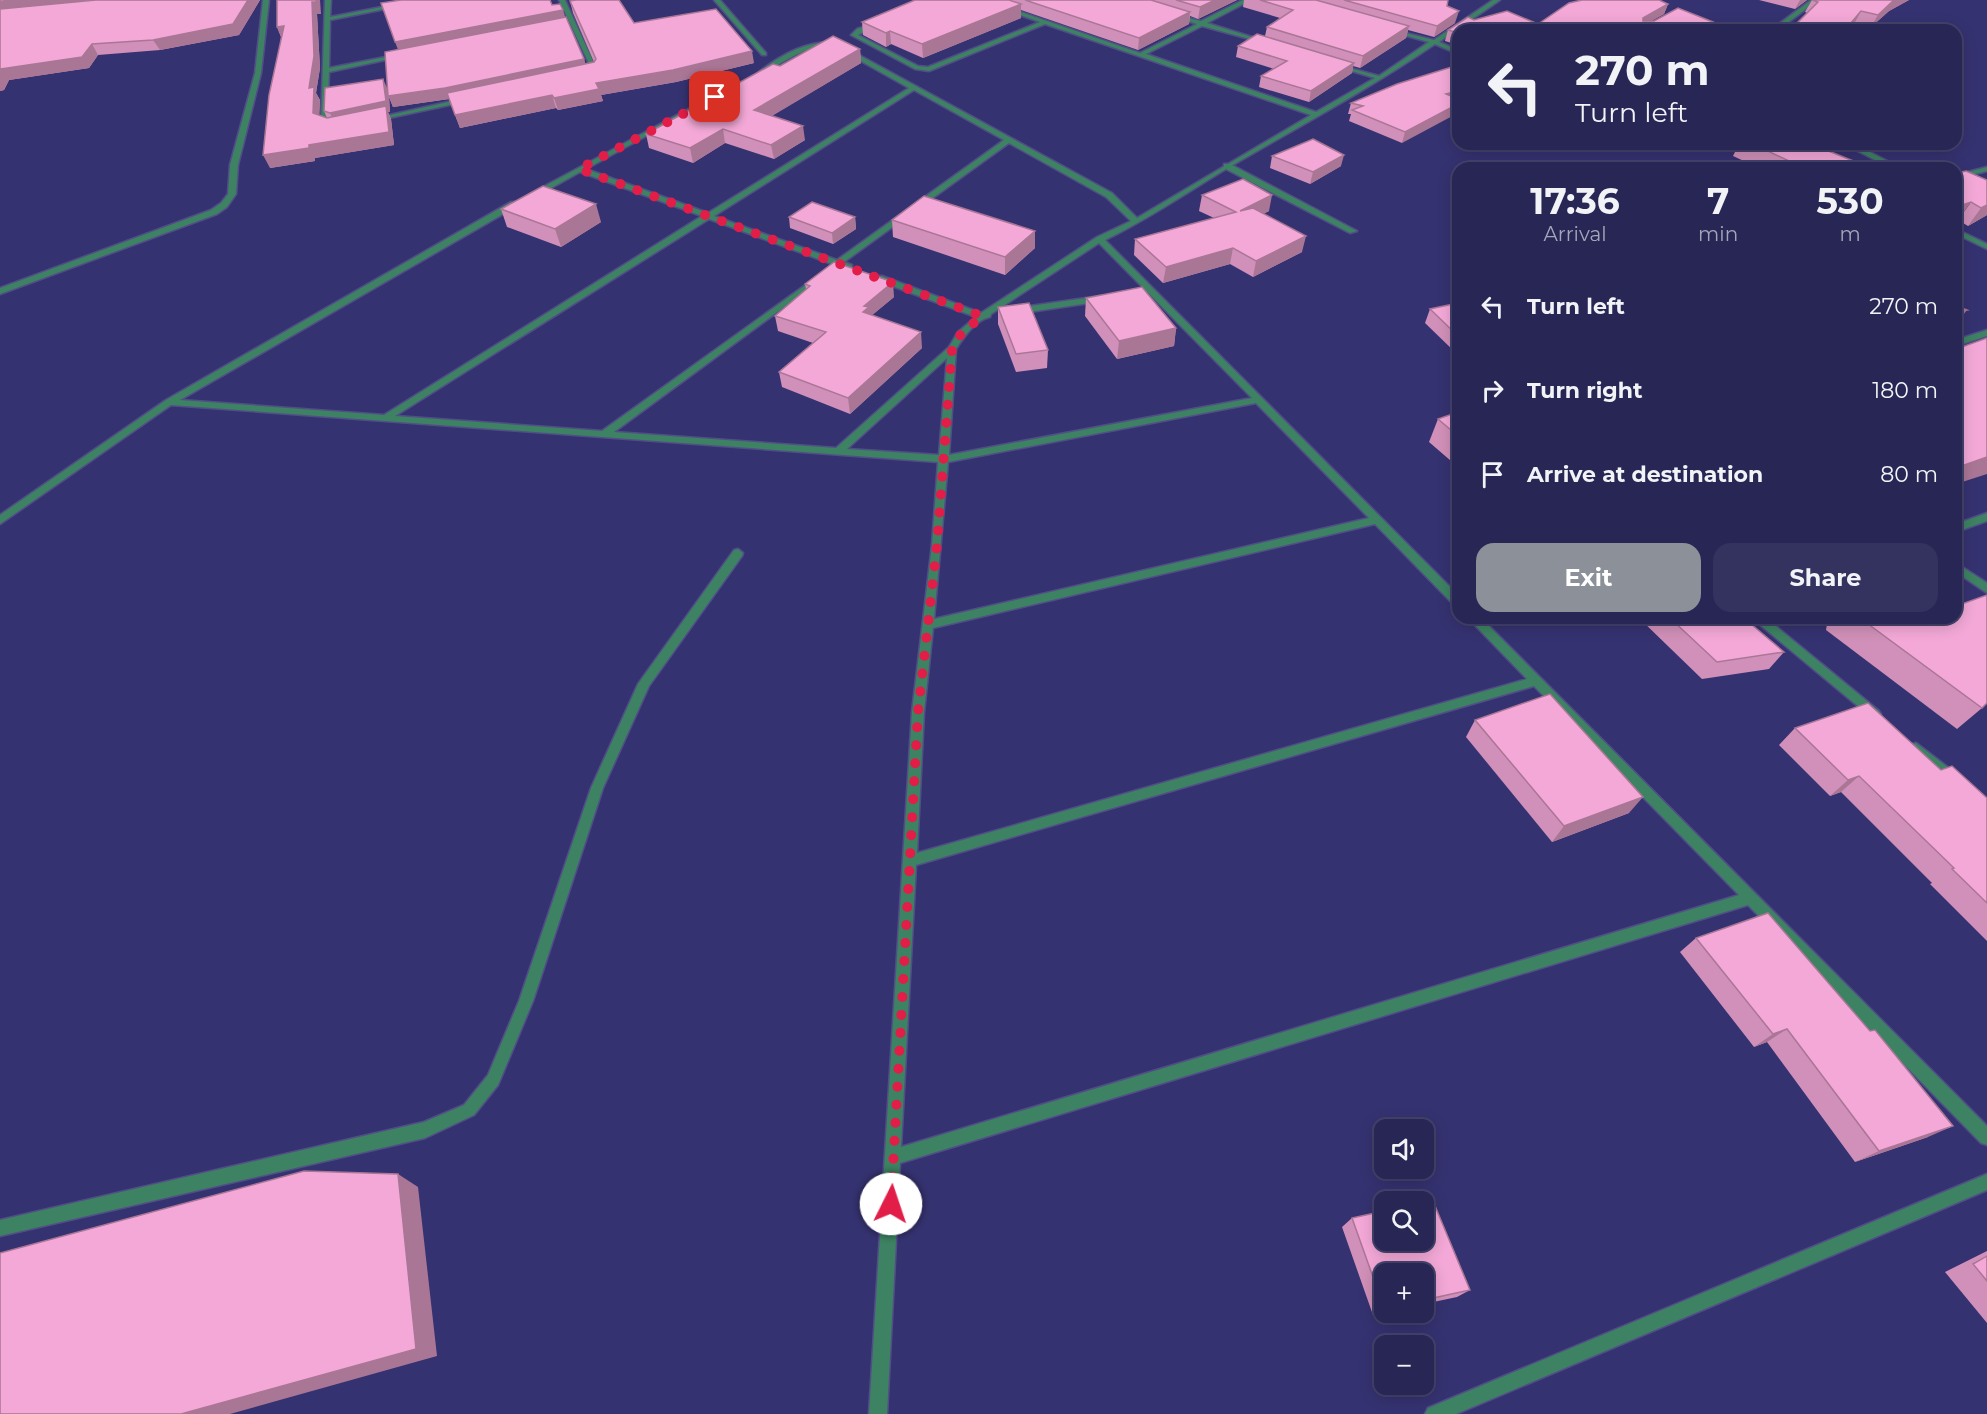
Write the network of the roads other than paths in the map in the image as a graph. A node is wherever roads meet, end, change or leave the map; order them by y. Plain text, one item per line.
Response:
1 (266, 0) edge
2 (328, 0) edge
3 (562, 0) edge
4 (717, 0) edge
5 (980, 0) edge
6 (1248, 0) edge
7 (1815, 0) edge
8 (1489, 1) edge
9 (410, 4) edge
10 (1169, 14) edge
11 (327, 19) junction
12 (880, 22) edge
13 (1046, 22) junction
14 (573, 23) junction
15 (1203, 24) junction
16 (1456, 24) edge
17 (1782, 24) edge
18 (562, 25) edge
19 (1452, 27) edge
20 (1387, 29) edge
21 (1432, 41) junction
22 (1269, 44) edge
23 (1452, 49) edge
24 (764, 54) dead end
25 (1140, 55) junction
26 (404, 56) edge
27 (1324, 61) edge
28 (326, 71) junction
29 (589, 75) edge
30 (755, 76) edge
31 (1380, 78) junction
32 (913, 88) junction
33 (474, 99) edge
34 (705, 102) edge
35 (1317, 115) junction
36 (370, 120) edge
37 (335, 128) edge
38 (1008, 140) junction
39 (1860, 150) edge
40 (1885, 162) edge
41 (1227, 166) junction
42 (579, 169) junction
43 (1987, 169) edge
44 (1962, 175) edge
45 (708, 216) junction
46 (1136, 222) junction
47 (1353, 231) dead end
48 (1962, 234) edge
49 (1967, 237) junction
50 (1962, 238) edge
51 (1100, 240) junction
52 (1987, 247) edge
53 (838, 264) junction
54 (861, 272) edge
55 (872, 276) edge
56 (0, 291) edge
57 (1152, 292) junction
58 (1140, 294) edge
59 (1106, 298) edge
60 (982, 316) junction
61 (1987, 333) edge
62 (1962, 341) edge
63 (952, 349) junction
64 (1258, 399) junction
65 (169, 402) junction
66 (385, 418) junction
67 (604, 434) junction
68 (838, 451) junction
69 (945, 459) junction
70 (1987, 517) edge
71 (0, 520) edge
72 (1377, 520) junction
73 (1962, 526) edge
74 (738, 553) dead end
75 (1962, 571) edge
76 (1987, 589) edge
77 (1452, 596) edge
78 (1480, 624) edge
79 (1765, 624) edge
80 (928, 625) junction
81 (1536, 681) junction
82 (1886, 723) edge
83 (1904, 738) edge
84 (1959, 783) edge
85 (909, 861) junction
86 (1750, 898) junction
87 (1987, 1137) edge
88 (894, 1157) junction
89 (1987, 1182) edge
90 (0, 1228) edge
91 (878, 1414) edge
92 (1434, 1414) edge

1 - 56 street
2 - 11 street
3 - 14 street
4 - 24 street
5 - 13 street
6 - 15 street
7 - 17 street
8 - 16 street
9 - 11 street
10 - 15 street
11 - 28 street
12 - 13 street
13 - 25 street
14 - 18 street
14 - 29 street
15 - 22 street
15 - 25 street
19 - 21 street
20 - 21 street
21 - 23 street
21 - 31 street
25 - 35 street
26 - 28 street
27 - 31 street
28 - 37 street
30 - 32 street
31 - 35 street
32 - 38 street
32 - 45 street
33 - 36 street
34 - 42 street
35 - 41 street
38 - 46 street
38 - 53 street
39 - 40 street
41 - 46 street
41 - 47 street
42 - 45 street
42 - 65 street
43 - 44 street
45 - 53 street
45 - 66 street
46 - 51 street
48 - 49 street
49 - 50 street
49 - 52 street
51 - 57 street
51 - 60 street
53 - 54 street
53 - 67 street
55 - 60 street
57 - 58 street
57 - 64 street
59 - 60 street
60 - 63 street
61 - 62 street
63 - 68 street
63 - 69 street
64 - 69 street
64 - 72 street
65 - 66 street
65 - 71 street
66 - 67 street
67 - 68 street
68 - 69 street
69 - 80 street
70 - 73 street
72 - 77 street
72 - 80 street
74 - 90 street
75 - 76 street
78 - 81 street
79 - 82 street
80 - 85 street
81 - 85 street
81 - 86 street
83 - 84 street
85 - 88 street
86 - 87 street
86 - 88 street
88 - 91 street
89 - 92 street

